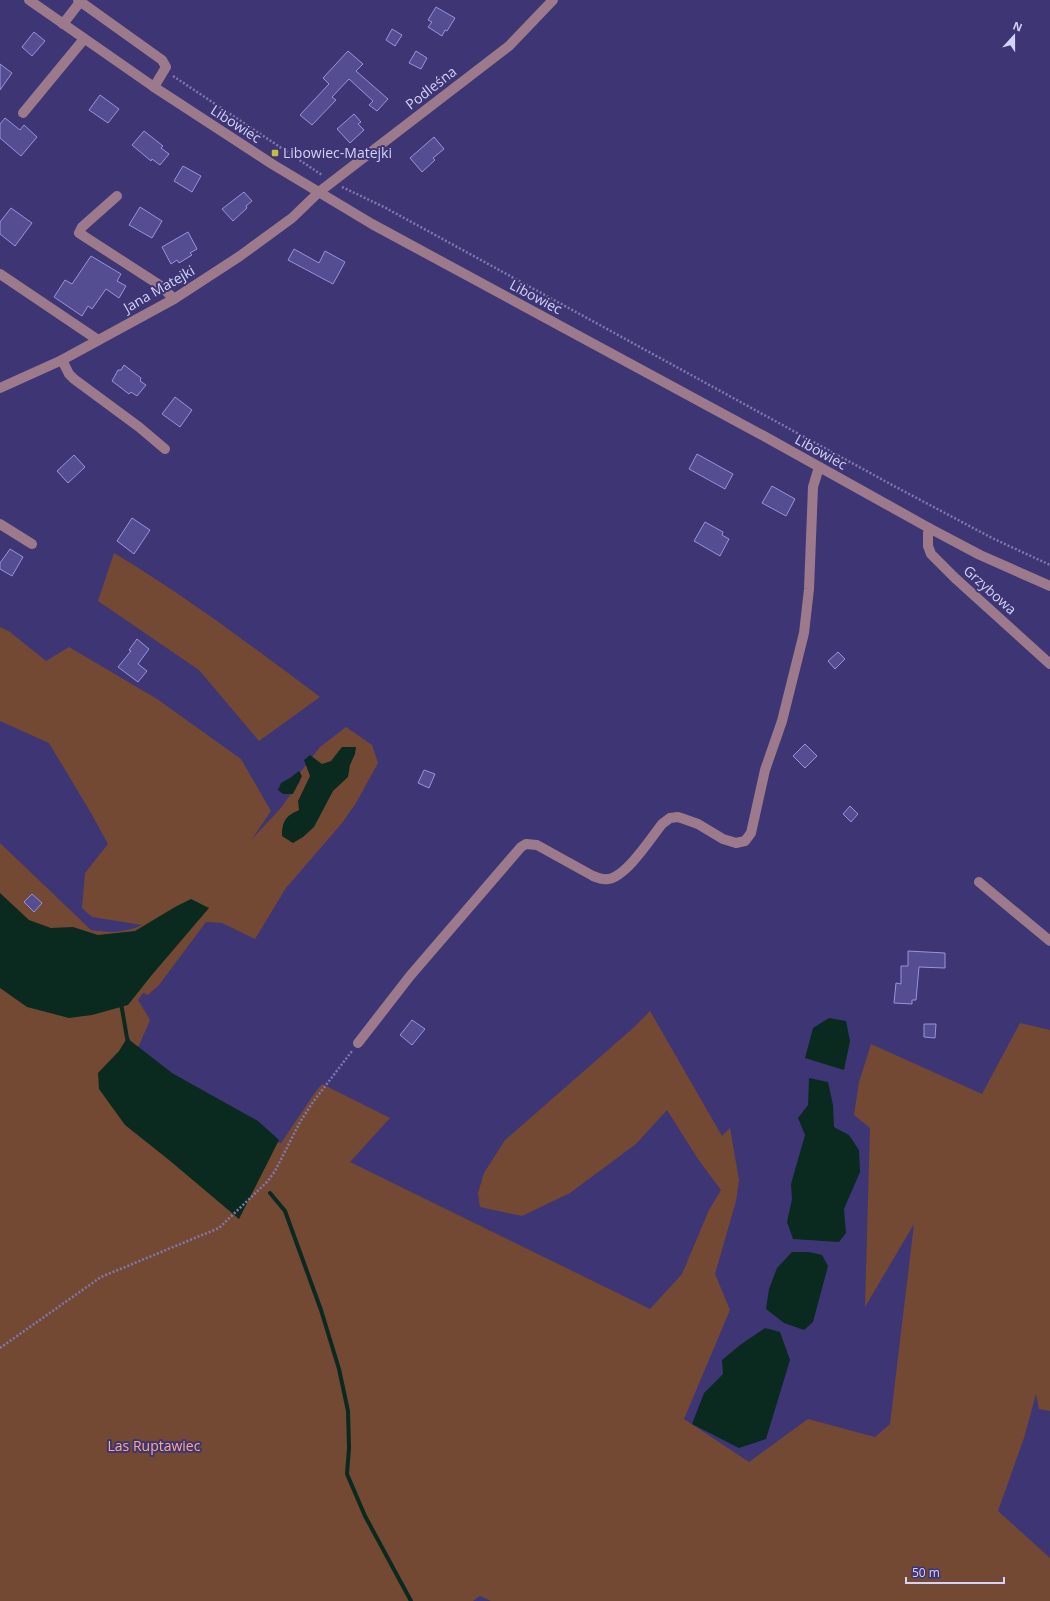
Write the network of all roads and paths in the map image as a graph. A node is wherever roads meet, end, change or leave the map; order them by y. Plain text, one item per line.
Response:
1 (29, 0) edge
2 (553, 0) edge
3 (79, 1) edge
4 (63, 24) junction
5 (84, 39) junction
6 (164, 71) junction
7 (154, 87) junction
8 (22, 113) dead end
9 (332, 182) junction
10 (319, 192) junction
11 (116, 196) dead end
12 (0, 274) edge
13 (174, 299) junction
14 (98, 340) junction
15 (62, 360) junction
16 (0, 388) edge
17 (165, 449) dead end
18 (819, 467) junction
19 (0, 524) edge
20 (929, 528) junction
21 (32, 544) dead end
22 (1050, 565) edge
23 (1050, 586) edge
24 (1050, 664) edge
25 (979, 882) dead end
26 (1050, 941) edge
27 (358, 1043) joint
28 (0, 1348) edge

1 - 4 street, Libowiec
2 - 9 street, Podleśna
3 - 4 street
3 - 6 street
4 - 5 street, Libowiec
5 - 7 street, Libowiec
5 - 8 street
6 - 7 street
6 - 9 path
7 - 10 street, Libowiec
9 - 10 street, Podleśna
9 - 22 path
10 - 13 street, Jana Matejki
10 - 18 street, Libowiec
11 - 13 street
12 - 14 street
13 - 14 street, Jana Matejki
14 - 15 street, Jana Matejki
15 - 16 street, Jana Matejki
15 - 17 street
18 - 20 street, Libowiec
18 - 27 street
19 - 21 street
20 - 23 street, Libowiec
20 - 24 street, Grzybowa
25 - 26 street
27 - 28 path

